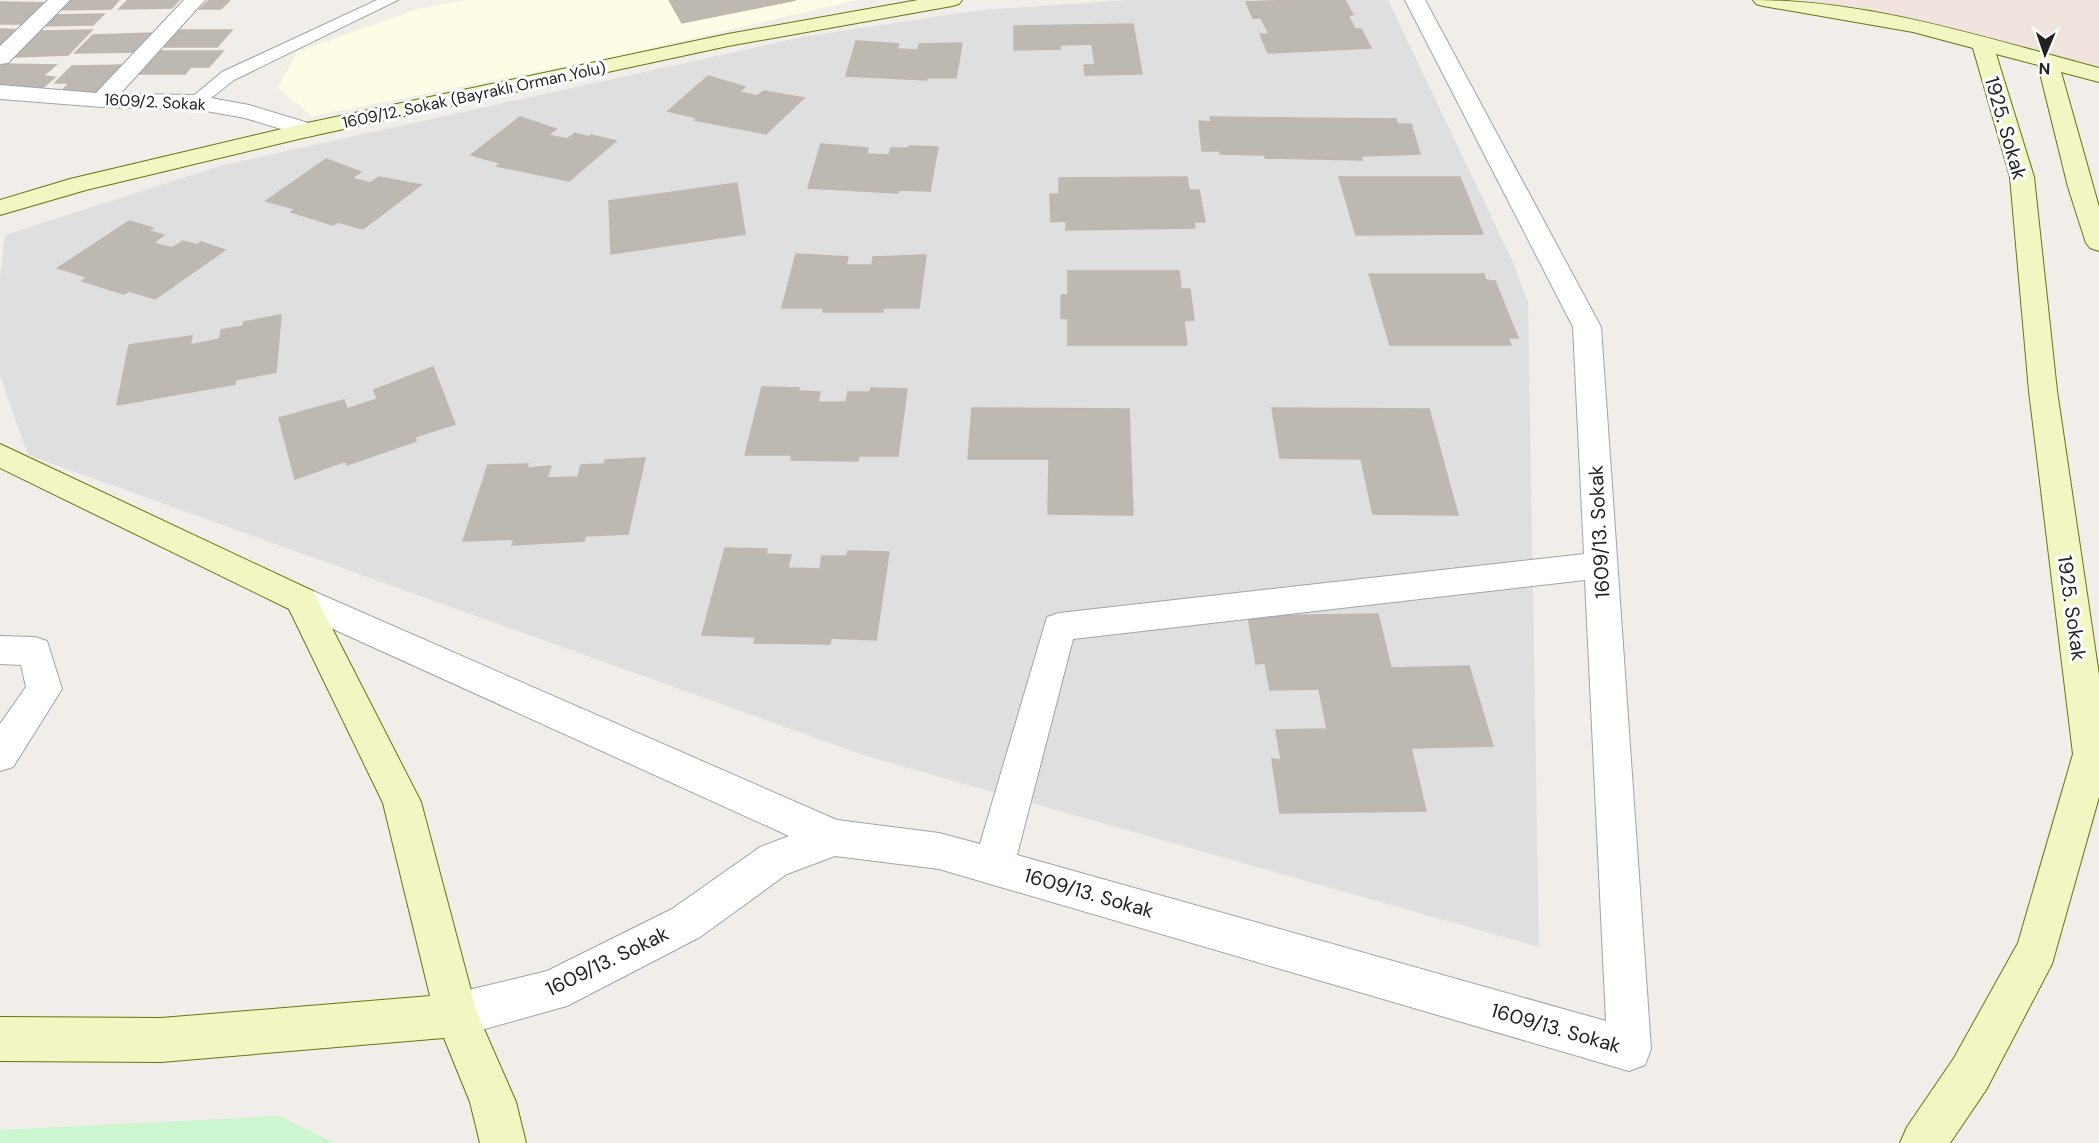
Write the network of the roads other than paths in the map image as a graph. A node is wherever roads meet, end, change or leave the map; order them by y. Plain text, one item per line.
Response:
1 (60, 0) edge
2 (190, 0) edge
3 (195, 0) edge
4 (390, 0) edge
5 (952, 0) edge
6 (1415, 0) edge
7 (1762, 0) edge
8 (1982, 42) junction
9 (0, 58) edge
10 (2047, 59) junction
11 (2099, 75) edge
12 (0, 92) edge
13 (102, 100) junction
14 (195, 102) junction
15 (308, 130) junction
16 (0, 208) edge
17 (2099, 243) edge
18 (0, 455) edge
19 (1601, 565) junction
20 (301, 600) junction
21 (0, 650) edge
22 (0, 755) edge
23 (835, 838) junction
24 (994, 866) junction
25 (456, 1015) junction
26 (0, 1039) edge
27 (503, 1143) edge
28 (1923, 1143) edge

1 - 9 street
2 - 13 street
3 - 13 street
4 - 14 lane
5 - 15 main road, 1609/12. Sokak (Bayraklı Orman Yolu)
6 - 19 street, 1609/13. Sokak
7 - 8 main road
8 - 10 main road
8 - 28 main road, 1925. Sokak
10 - 11 main road
10 - 17 main road
12 - 13 street, 1609/2. Sokak
13 - 14 street, 1609/2. Sokak
14 - 15 street, 1609/2. Sokak
15 - 16 main road, 1609/12. Sokak (Bayraklı Orman Yolu)
18 - 20 main road
19 - 24 street
19 - 24 street, 1609/13. Sokak
20 - 23 street
20 - 25 main road
21 - 22 street
23 - 24 street, 1609/13. Sokak
23 - 25 street, 1609/13. Sokak
25 - 26 main road
25 - 27 main road

